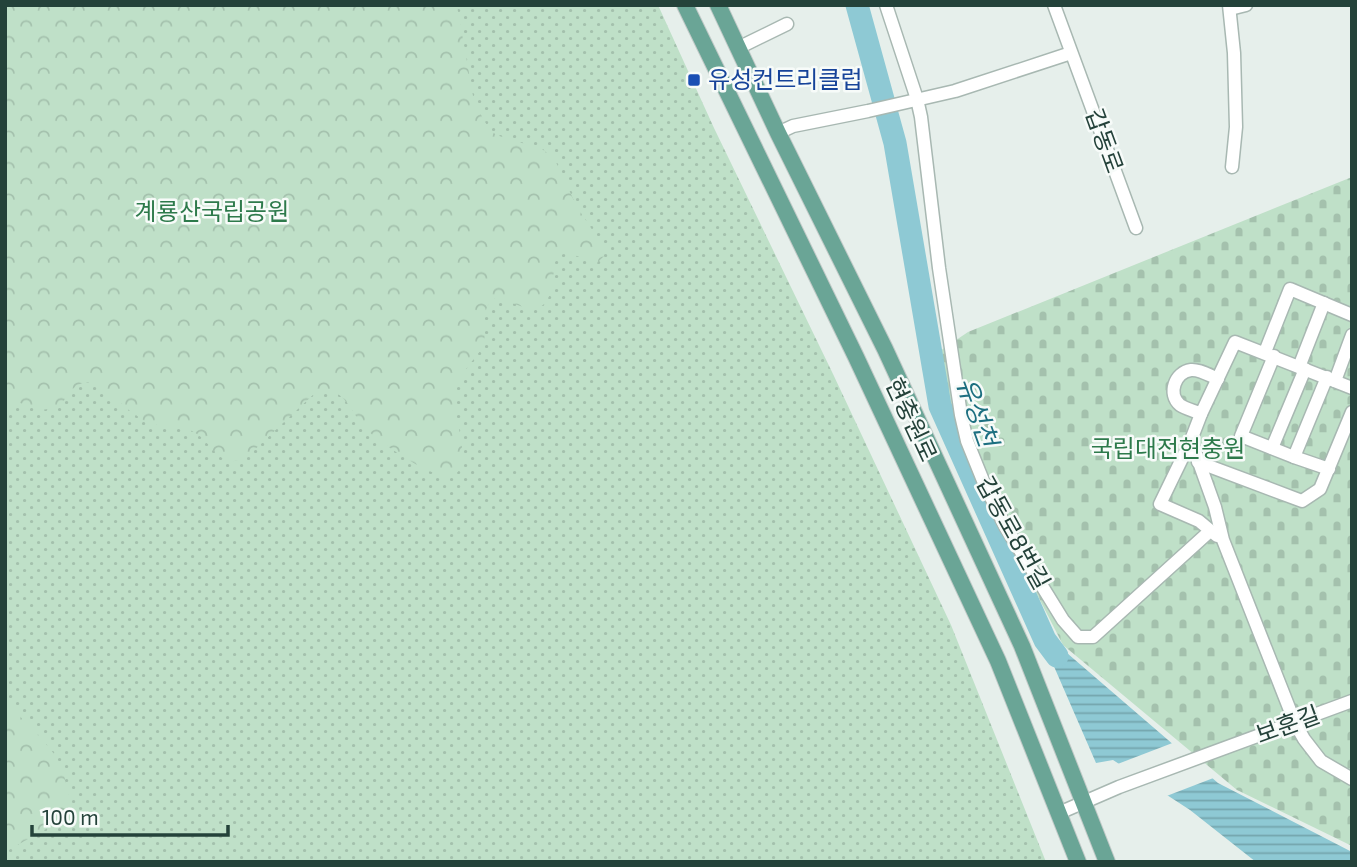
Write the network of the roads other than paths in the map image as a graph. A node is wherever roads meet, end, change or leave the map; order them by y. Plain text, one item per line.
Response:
1 (685, 5) edge
2 (718, 5) edge
3 (886, 5) edge
4 (1054, 5) edge
5 (1246, 5) edge
6 (1229, 7) edge
7 (786, 24) dead end
8 (738, 48) junction
9 (1071, 53) junction
10 (914, 100) junction
11 (778, 133) junction
12 (1232, 167) dead end
13 (1136, 228) dead end
14 (1324, 303) junction
15 (1352, 315) edge
16 (1352, 335) edge
17 (1269, 354) junction
18 (1302, 368) junction
19 (1218, 379) junction
20 (1331, 379) junction
21 (1352, 388) edge
22 (1352, 412) edge
23 (1201, 414) junction
24 (1191, 440) junction
25 (1272, 448) junction
26 (1294, 457) junction
27 (1198, 462) junction
28 (1329, 469) junction
29 (1210, 531) junction
30 (1223, 540) junction
31 (1352, 701) edge
32 (1295, 723) junction
33 (1352, 779) edge
34 (1084, 803) junction
35 (1059, 813) junction
36 (1078, 862) edge
37 (1107, 862) edge

1 - 35 main road, 현충원로
2 - 8 main road, 현충원로
3 - 10 street, 갑동로8번길
4 - 9 street, 갑동로
5 - 6 street
6 - 12 street
7 - 8 street
8 - 11 main road, 현충원로
9 - 10 street
9 - 13 street, 갑동로
10 - 11 street
10 - 29 street, 갑동로8번길
11 - 34 main road, 현충원로
14 - 15 street
14 - 17 street
14 - 18 street
16 - 20 street
17 - 18 street
17 - 19 street
17 - 25 street
18 - 20 street
18 - 25 street
19 - 23 street
19 - 23 street
20 - 21 street
20 - 26 street
22 - 28 street
23 - 24 street
24 - 27 street
24 - 29 street
25 - 26 street
26 - 28 street
27 - 28 street
27 - 30 street
29 - 30 street
30 - 32 street
31 - 32 street, 보훈길
32 - 33 street
32 - 34 street, 보훈길
34 - 35 street, 보훈길
34 - 37 main road, 현충원로
35 - 36 main road, 현충원로

